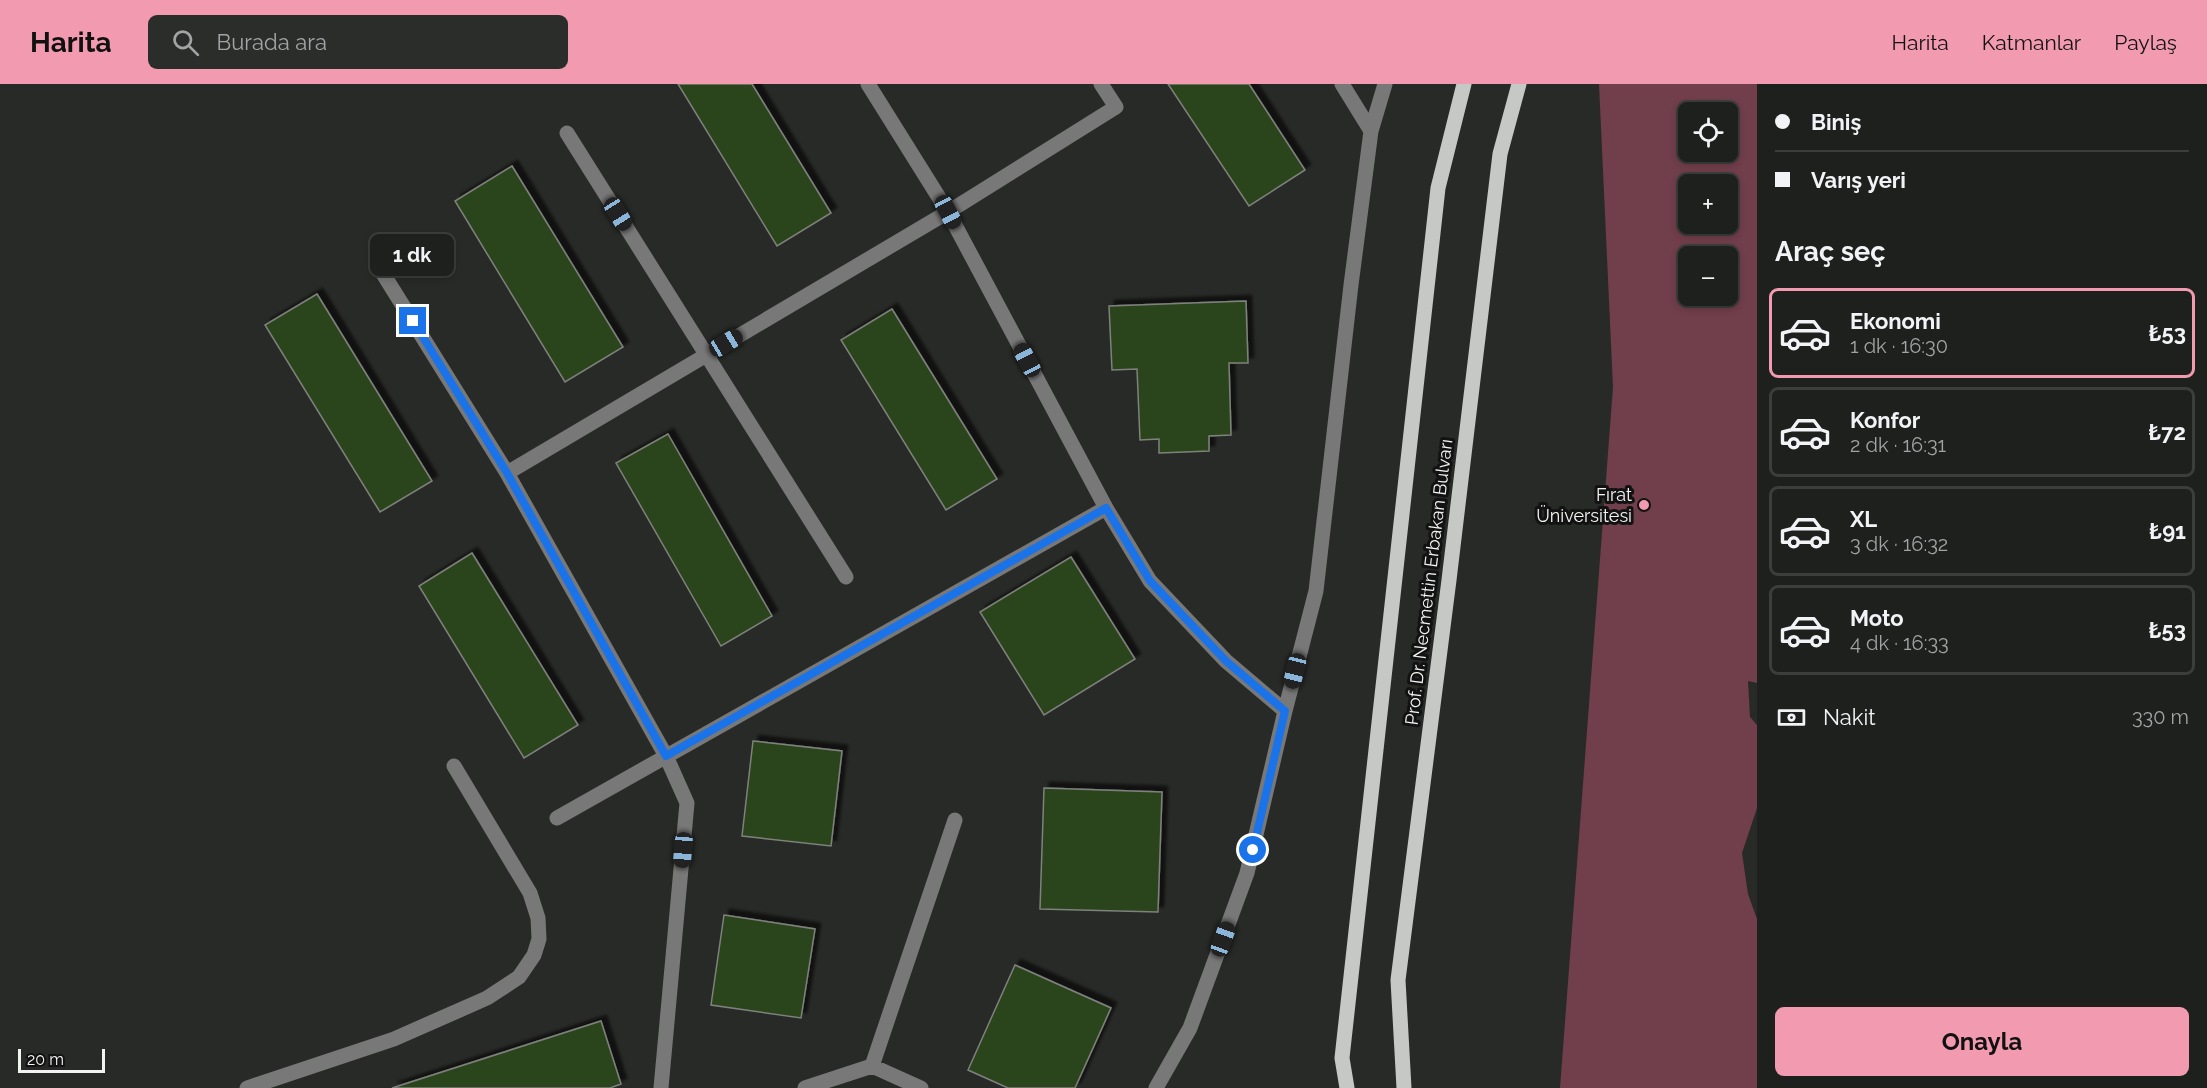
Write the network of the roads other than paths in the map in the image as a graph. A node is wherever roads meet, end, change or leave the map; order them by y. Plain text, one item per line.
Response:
1 (868, 84) edge
2 (1101, 84) edge
3 (1341, 84) edge
4 (1385, 84) edge
5 (1464, 84) edge
6 (1520, 84) edge
7 (1371, 131) junction
8 (567, 133) dead end
9 (948, 212) junction
10 (377, 264) dead end
11 (706, 355) junction
12 (507, 473) junction
13 (1106, 508) junction
14 (846, 576) dead end
15 (1285, 711) junction
16 (666, 756) junction
17 (454, 766) dead end
18 (557, 818) dead end
19 (955, 820) dead end
20 (872, 1066) junction
21 (247, 1088) edge
22 (661, 1088) edge
23 (805, 1088) edge
24 (921, 1088) edge
25 (1156, 1088) edge
26 (1347, 1088) edge
27 (1404, 1088) edge

1 - 9 street
2 - 9 street
3 - 7 street
4 - 7 street
5 - 26 main road, Prof. Dr. Necmettin Erbakan Bulvarı
6 - 27 main road, Prof. Dr. Necmettin Erbakan Bulvarı
7 - 15 street
8 - 11 street
9 - 11 street
9 - 13 street
10 - 12 street
11 - 12 street
11 - 14 street
12 - 16 street
13 - 15 street
13 - 16 street
15 - 25 street
16 - 18 street
16 - 22 street
17 - 21 street
19 - 20 street
20 - 23 street
20 - 24 street

